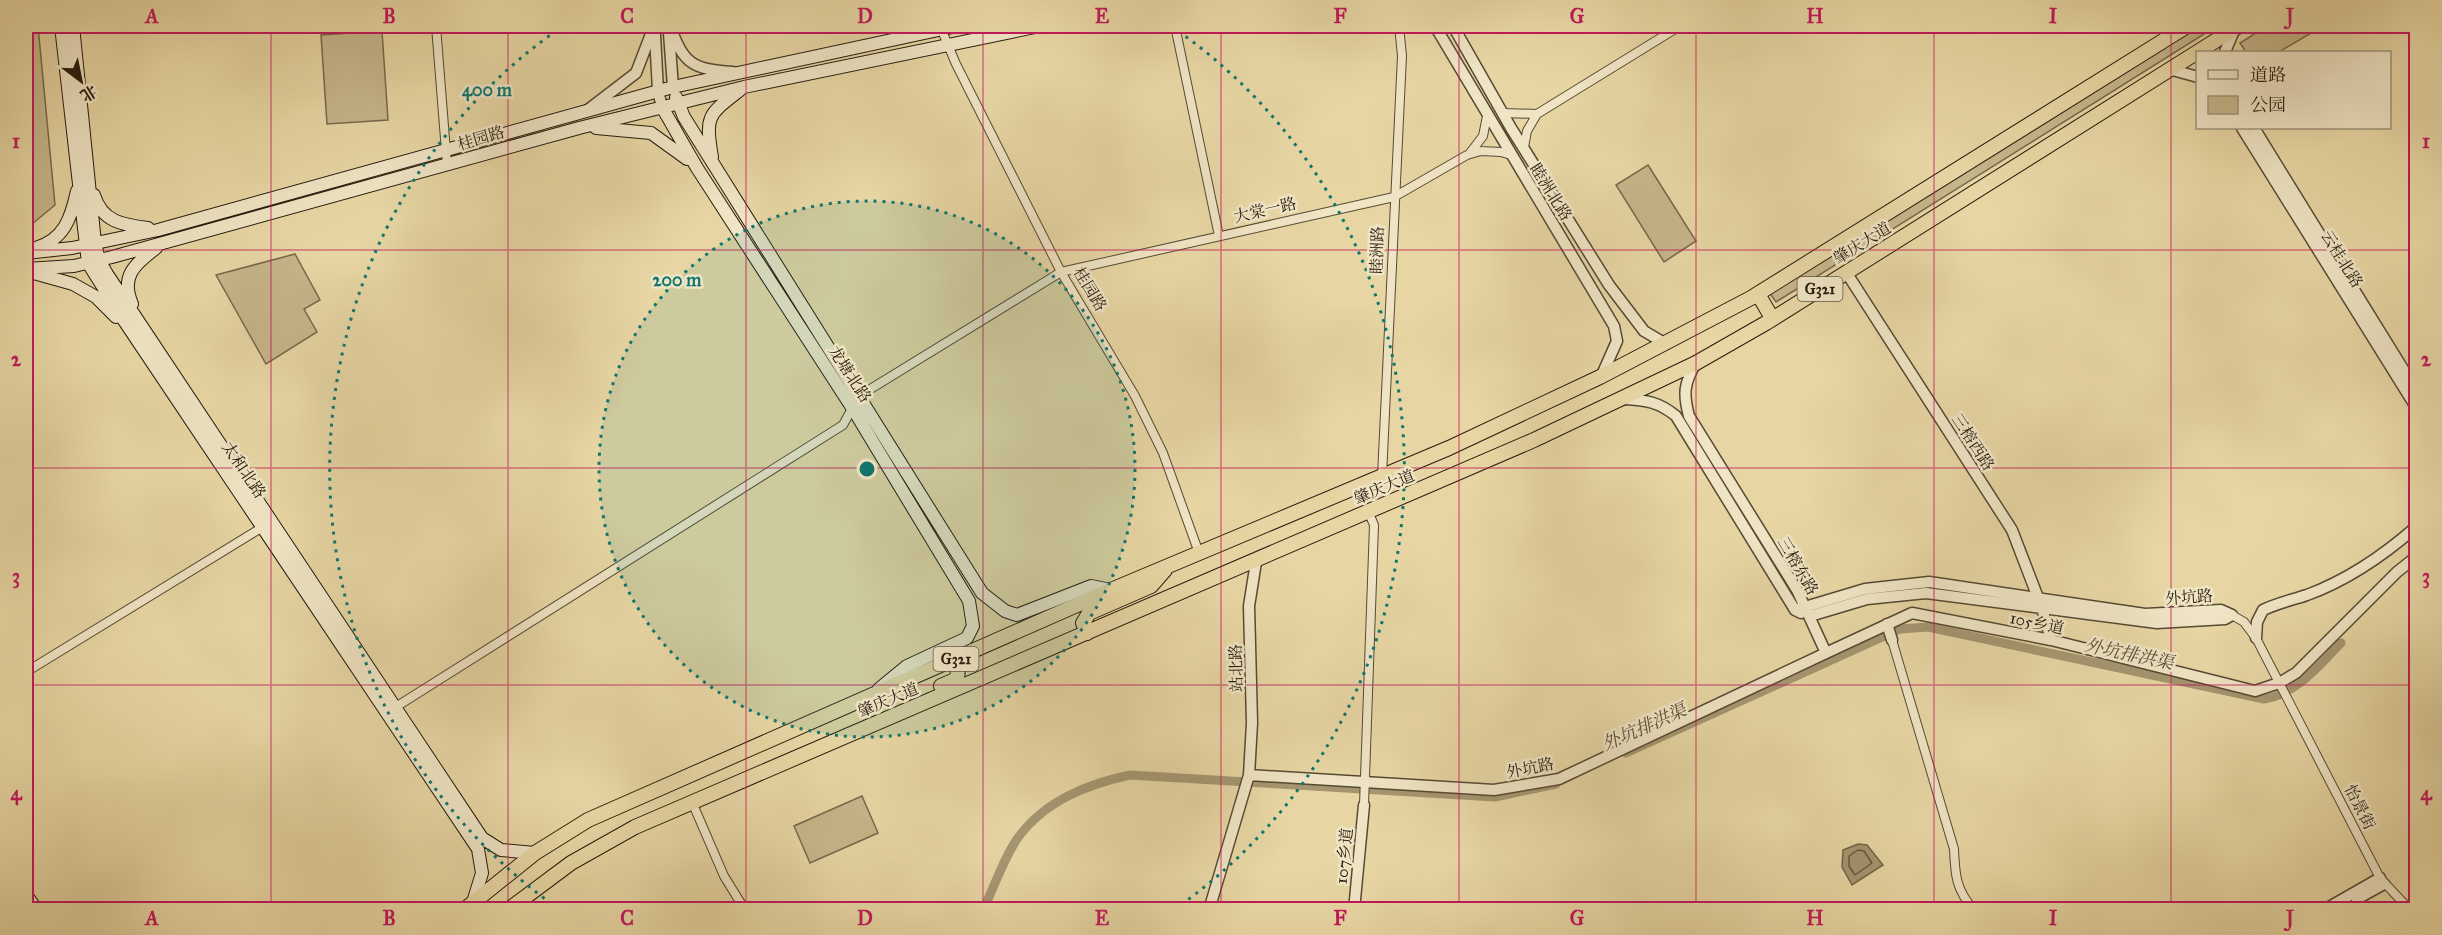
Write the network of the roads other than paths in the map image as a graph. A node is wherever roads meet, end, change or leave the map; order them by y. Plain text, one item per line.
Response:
1 (62, 26) edge
2 (73, 26) edge
3 (436, 26) edge
4 (654, 26) edge
5 (669, 26) edge
6 (957, 26) edge
7 (1040, 26) edge
8 (1175, 26) edge
9 (1399, 26) edge
10 (1435, 26) edge
11 (1453, 26) edge
12 (1680, 26) edge
13 (940, 27) edge
14 (2182, 27) edge
15 (2237, 27) edge
16 (947, 43) junction
17 (2198, 51) edge
18 (2225, 51) edge
19 (2196, 52) edge
20 (2169, 69) junction
21 (740, 72) junction
22 (2196, 76) edge
23 (673, 87) junction
24 (744, 87) junction
25 (658, 91) junction
26 (678, 103) junction
27 (662, 107) junction
28 (1503, 113) junction
29 (584, 114) junction
30 (1537, 114) junction
31 (1487, 116) junction
32 (579, 128) junction
33 (2243, 129) edge
34 (2255, 129) edge
35 (1524, 147) junction
36 (446, 151) junction
37 (1511, 155) junction
38 (1467, 156) junction
39 (713, 164) junction
40 (447, 165) junction
41 (697, 168) junction
42 (83, 178) junction
43 (1394, 196) junction
44 (158, 230) junction
45 (1219, 236) junction
46 (90, 244) junction
47 (162, 244) junction
48 (26, 252) edge
49 (94, 261) junction
50 (26, 270) edge
51 (1061, 272) junction
52 (1846, 272) junction
53 (1609, 285) junction
54 (1596, 293) junction
55 (1758, 294) junction
56 (1772, 318) junction
57 (125, 322) junction
58 (140, 324) junction
59 (1666, 344) junction
60 (1696, 363) junction
61 (1600, 377) junction
62 (2416, 390) edge
63 (859, 396) junction
64 (1624, 399) junction
65 (2416, 407) edge
66 (853, 409) junction
67 (1382, 476) junction
68 (1368, 512) junction
69 (266, 524) junction
70 (2416, 527) edge
71 (1199, 553) junction
72 (2416, 557) edge
73 (1256, 562) junction
74 (1169, 566) junction
75 (1111, 590) junction
76 (2040, 603) junction
77 (1803, 611) junction
78 (2232, 615) joint
79 (1887, 625) junction
80 (1087, 633) junction
81 (2256, 638) junction
82 (1892, 640) joint
83 (2051, 640) junction
84 (1826, 653) junction
85 (950, 661) junction
86 (26, 672) edge
87 (2279, 683) junction
88 (869, 697) junction
89 (391, 711) junction
90 (883, 720) junction
91 (1248, 775) junction
92 (1365, 782) junction
93 (692, 802) junction
94 (1364, 805) joint
95 (535, 853) junction
96 (2382, 881) junction
97 (26, 895) edge
98 (474, 899) junction
99 (37, 909) edge
100 (464, 909) edge
101 (508, 909) edge
102 (745, 909) edge
103 (1209, 909) edge
104 (1354, 909) edge
105 (1974, 909) edge
106 (2324, 909) edge
107 (2339, 909) edge
108 (2410, 909) edge

1 - 42 main road, 太和北路
2 - 42 main road, 太和北路
3 - 36 street
4 - 25 street
4 - 29 street
5 - 21 street
5 - 23 street
6 - 13 main road
7 - 16 main road, 桂园路
8 - 45 street
9 - 43 street, 睦洲路
10 - 31 street, 睦洲北路
11 - 28 street, 睦洲北路
12 - 30 street
13 - 16 street, 桂园路
13 - 21 main road
14 - 55 highway, G321
15 - 17 highway, 肇庆大道 / G321
15 - 18 street
16 - 24 main road, 桂园路
16 - 51 street, 桂园路
19 - 20 highway, 肇庆大道 / G321
20 - 22 street
20 - 52 highway, 肇庆大道 / G321
21 - 23 main road
23 - 25 main road
23 - 26 main road, 龙塘北路
24 - 26 main road, 桂园路
24 - 39 main road
25 - 27 street
25 - 29 main road
26 - 27 main road, 桂园路
26 - 39 main road, 龙塘北路
27 - 32 main road, 桂园路
27 - 41 main road
28 - 30 street
28 - 35 street, 睦洲北路
29 - 36 main road
30 - 35 street
31 - 37 street, 睦洲北路
31 - 38 street
32 - 40 main road, 桂园路
32 - 41 main road
33 - 65 street, 云桂北路
34 - 62 street, 云桂北路
35 - 53 street, 睦洲北路
36 - 40 street
36 - 44 main road
37 - 38 street
37 - 54 street, 睦洲北路
38 - 43 street, 大棠一路
39 - 63 main road, 龙塘北路
40 - 47 main road, 桂园路
41 - 66 main road, 龙塘北路
42 - 44 main road
42 - 46 main road, 太和北路
42 - 48 main road
43 - 45 street, 大棠一路
43 - 67 street, 睦洲路
44 - 46 main road
45 - 51 street, 大棠一路
46 - 48 main road
46 - 49 main road, 太和北路
47 - 49 main road, 桂园路
47 - 58 main road
49 - 50 main road, 桂园路
49 - 57 main road, 太和北路
49 - 58 main road, 太和北路
50 - 57 main road
51 - 63 street, 大棠一路
51 - 71 street, 桂园路
52 - 56 highway, 肇庆大道 / G321
52 - 76 street, 三榕西路
53 - 54 street
53 - 59 street, 睦洲北路
54 - 61 street, 睦洲北路
55 - 56 highway
55 - 59 highway, G321
56 - 60 highway, 肇庆大道 / G321
57 - 69 main road, 太和北路
58 - 69 main road, 太和北路
59 - 61 highway, G321
60 - 64 highway, 肇庆大道 / G321
60 - 77 street, 三榕东路
61 - 67 highway, G321
63 - 66 street
63 - 75 main road, 龙塘北路
64 - 68 highway, 肇庆大道 / G321
64 - 77 street, 三榕东路
66 - 88 main road, 龙塘北路
66 - 89 street
67 - 71 highway, 肇庆大道 / G321
68 - 73 highway, 肇庆大道 / G321
68 - 92 street
69 - 86 street
69 - 89 main road, 太和北路
70 - 81 street
71 - 74 highway, 肇庆大道 / G321
72 - 87 street, 105乡道
73 - 80 highway, 肇庆大道 / G321
73 - 91 street, 站北路
74 - 75 highway, 肇庆大道 / G321
74 - 80 highway
75 - 85 highway, 肇庆大道 / G321
76 - 77 street, 外坑路
76 - 78 street, 外坑路
76 - 83 street, 三榕西路
77 - 84 street
78 - 81 street, 怡景街
79 - 82 street
79 - 83 street, 105乡道
79 - 84 street, 105乡道
80 - 90 highway, 肇庆大道 / G321
81 - 87 street, 怡景街
82 - 105 street
83 - 87 street, 105乡道
84 - 92 street, 外坑路
85 - 88 highway, 肇庆大道 / G321
85 - 90 highway
87 - 96 street, 怡景街
88 - 95 highway, 肇庆大道 / G321
89 - 95 main road, 太和北路
89 - 98 main road, 太和北路
90 - 93 highway, 肇庆大道 / G321
91 - 92 street, 外坑路
91 - 103 street, 站北路
92 - 94 street
93 - 101 highway, 肇庆大道 / G321
93 - 102 street
94 - 104 street, 107乡道
95 - 98 highway, 肇庆大道 / G321
96 - 106 street
96 - 107 street
96 - 108 street, 怡景街
97 - 99 main road
98 - 100 highway, 肇庆大道 / G321

